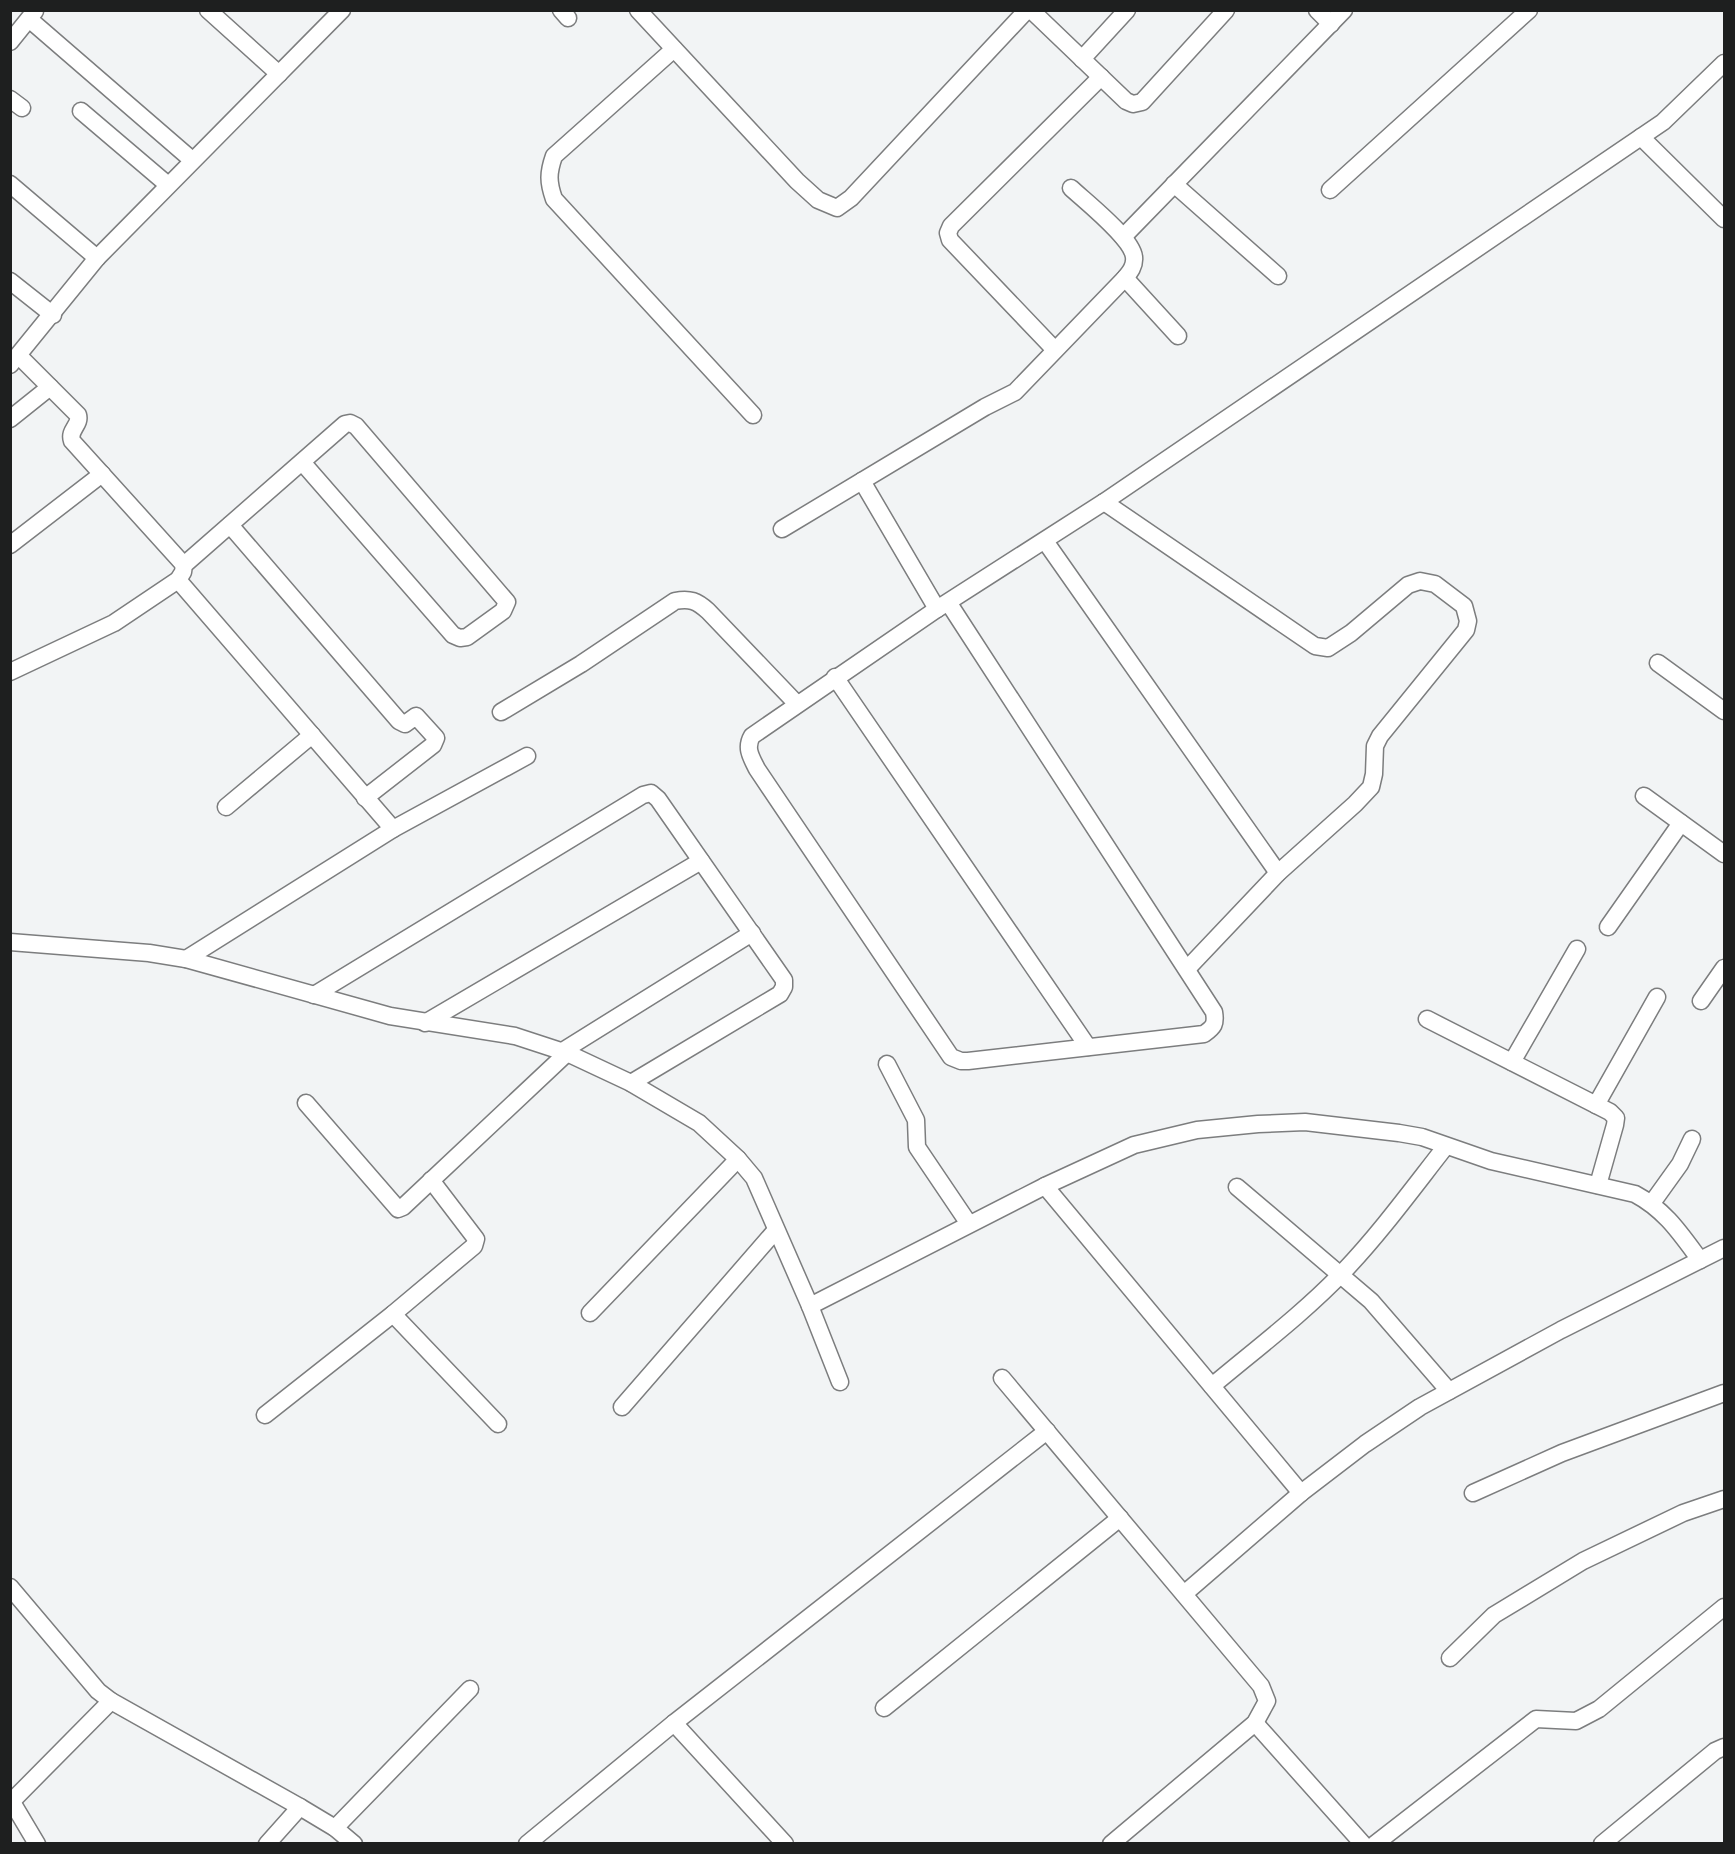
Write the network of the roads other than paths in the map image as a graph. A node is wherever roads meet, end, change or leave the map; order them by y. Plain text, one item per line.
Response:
1 (208, 10) edge
2 (342, 10) edge
3 (638, 10) edge
4 (1029, 10) edge
5 (1127, 10) edge
6 (1226, 10) edge
7 (1317, 10) edge
8 (1344, 10) edge
9 (1529, 10) edge
10 (32, 15) edge
11 (1331, 24) junction
12 (10, 42) edge
13 (674, 49) junction
14 (1082, 59) junction
15 (1725, 63) edge
16 (279, 74) junction
17 (1101, 77) junction
18 (81, 111) dead end
19 (1641, 137) junction
20 (192, 160) junction
21 (10, 184) edge
22 (1174, 184) junction
23 (168, 185) junction
24 (1071, 188) dead end
25 (1330, 190) dead end
26 (1725, 219) edge
27 (1123, 237) junction
28 (97, 258) junction
29 (1278, 276) dead end
30 (1125, 278) junction
31 (10, 281) edge
32 (53, 315) junction
33 (1178, 336) dead end
34 (1055, 350) junction
35 (15, 361) edge
36 (50, 387) junction
37 (753, 415) dead end
38 (10, 419) edge
39 (302, 462) junction
40 (102, 474) junction
41 (862, 481) junction
42 (1104, 502) junction
43 (230, 525) junction
44 (782, 529) dead end
45 (1045, 541) junction
46 (10, 545) edge
47 (181, 573) junction
48 (943, 606) junction
49 (1658, 663) dead end
50 (10, 672) edge
51 (835, 677) junction
52 (797, 705) junction
53 (1725, 711) edge
54 (501, 712) dead end
55 (312, 735) junction
56 (527, 756) dead end
57 (1644, 796) dead end
58 (365, 798) junction
59 (226, 807) dead end
60 (1681, 823) junction
61 (393, 829) junction
62 (1725, 854) edge
63 (701, 861) junction
64 (1278, 873) junction
65 (1608, 927) dead end
66 (752, 933) junction
67 (10, 942) edge
68 (1577, 949) dead end
69 (186, 959) junction
70 (1187, 969) junction
71 (1725, 969) edge
72 (314, 995) junction
73 (1657, 997) dead end
74 (1701, 1001) dead end
75 (1427, 1019) dead end
76 (425, 1023) junction
77 (1088, 1047) junction
78 (564, 1052) junction
79 (1512, 1062) junction
80 (887, 1065) dead end
81 (631, 1083) junction
82 (306, 1103) dead end
83 (1596, 1105) junction
84 (1692, 1139) dead end
85 (1446, 1146) junction
86 (738, 1159) junction
87 (431, 1180) junction
88 (1045, 1185) junction
89 (1598, 1185) junction
90 (1237, 1187) dead end
91 (1652, 1203) junction
92 (969, 1224) junction
93 (776, 1230) junction
94 (1725, 1248) edge
95 (1700, 1260) junction
96 (1340, 1276) junction
97 (810, 1306) junction
98 (590, 1313) dead end
99 (393, 1314) junction
100 (1002, 1378) dead end
101 (840, 1382) dead end
102 (1212, 1386) junction
103 (1449, 1391) junction
104 (1725, 1393) edge
105 (622, 1407) dead end
106 (265, 1415) dead end
107 (498, 1424) dead end
108 (1047, 1431) junction
109 (1301, 1493) junction
110 (1473, 1493) dead end
111 (1725, 1499) edge
112 (1120, 1518) junction
113 (10, 1587) edge
114 (1184, 1594) junction
115 (1725, 1607) edge
116 (1450, 1658) dead end
117 (470, 1689) dead end
118 (111, 1701) junction
119 (884, 1708) dead end
120 (674, 1723) junction
121 (1255, 1723) junction
122 (1725, 1747) edge
123 (11, 1803) edge
124 (300, 1807) junction
125 (335, 1828) junction
126 (37, 1844) edge
127 (267, 1844) edge
128 (354, 1844) edge
129 (527, 1844) edge
130 (785, 1844) edge
131 (1111, 1844) edge
132 (1363, 1844) edge
133 (1375, 1844) edge
134 (1602, 1844) edge

1 - 16 street
2 - 16 street
3 - 13 street
4 - 13 street
4 - 14 street
5 - 14 street
6 - 17 street
7 - 11 street
8 - 11 street
9 - 25 street
10 - 12 street
10 - 20 street
11 - 22 street
13 - 37 street
14 - 17 street
15 - 19 street
16 - 20 street
17 - 34 street
18 - 23 street
19 - 26 street
19 - 42 street
20 - 23 street
21 - 28 street
22 - 27 street
22 - 29 street
23 - 28 street
24 - 27 street
27 - 30 street
28 - 32 street
30 - 33 street
30 - 34 street
31 - 32 street
32 - 35 street
34 - 41 street
35 - 36 street
36 - 38 street
36 - 40 street
39 - 39 street
39 - 43 street
40 - 46 street
40 - 47 street
41 - 44 street
41 - 48 street
42 - 45 street
42 - 64 street
43 - 47 street
43 - 58 street
45 - 48 street
45 - 64 street
47 - 50 street
47 - 55 street
48 - 51 street
48 - 70 street
49 - 53 street
51 - 52 street
51 - 77 street
52 - 54 street
52 - 77 street
55 - 58 street
55 - 59 street
56 - 61 street
57 - 60 street
58 - 61 street
60 - 62 street
60 - 65 street
61 - 69 street
63 - 66 street
63 - 72 street
63 - 76 street
64 - 70 street
66 - 78 street
66 - 81 street
67 - 69 street
68 - 79 street
69 - 72 street
70 - 77 street
71 - 74 street
72 - 76 street
73 - 83 street
75 - 79 street
76 - 78 street
78 - 81 street
78 - 87 street
79 - 83 street
80 - 92 street
81 - 86 street
82 - 87 street
83 - 89 street
84 - 91 street
85 - 88 street
85 - 89 street
85 - 96 street
86 - 93 street
86 - 98 street
87 - 99 street
88 - 92 street
88 - 102 street
89 - 91 street
90 - 96 street
91 - 95 street
92 - 97 street
93 - 97 street
93 - 105 street
94 - 95 street
95 - 103 street
96 - 102 street
96 - 103 street
97 - 101 street
99 - 106 street
99 - 107 street
100 - 108 street
102 - 109 street
103 - 109 street
104 - 110 street
108 - 112 street
108 - 120 street
109 - 114 street
111 - 116 street
112 - 114 street
112 - 119 street
113 - 118 street
114 - 121 street
115 - 133 street
117 - 125 street
118 - 123 street
118 - 124 street
120 - 129 street
120 - 130 street
121 - 131 street
121 - 132 street
122 - 134 street
123 - 126 street
124 - 125 street
124 - 127 street
125 - 128 street

